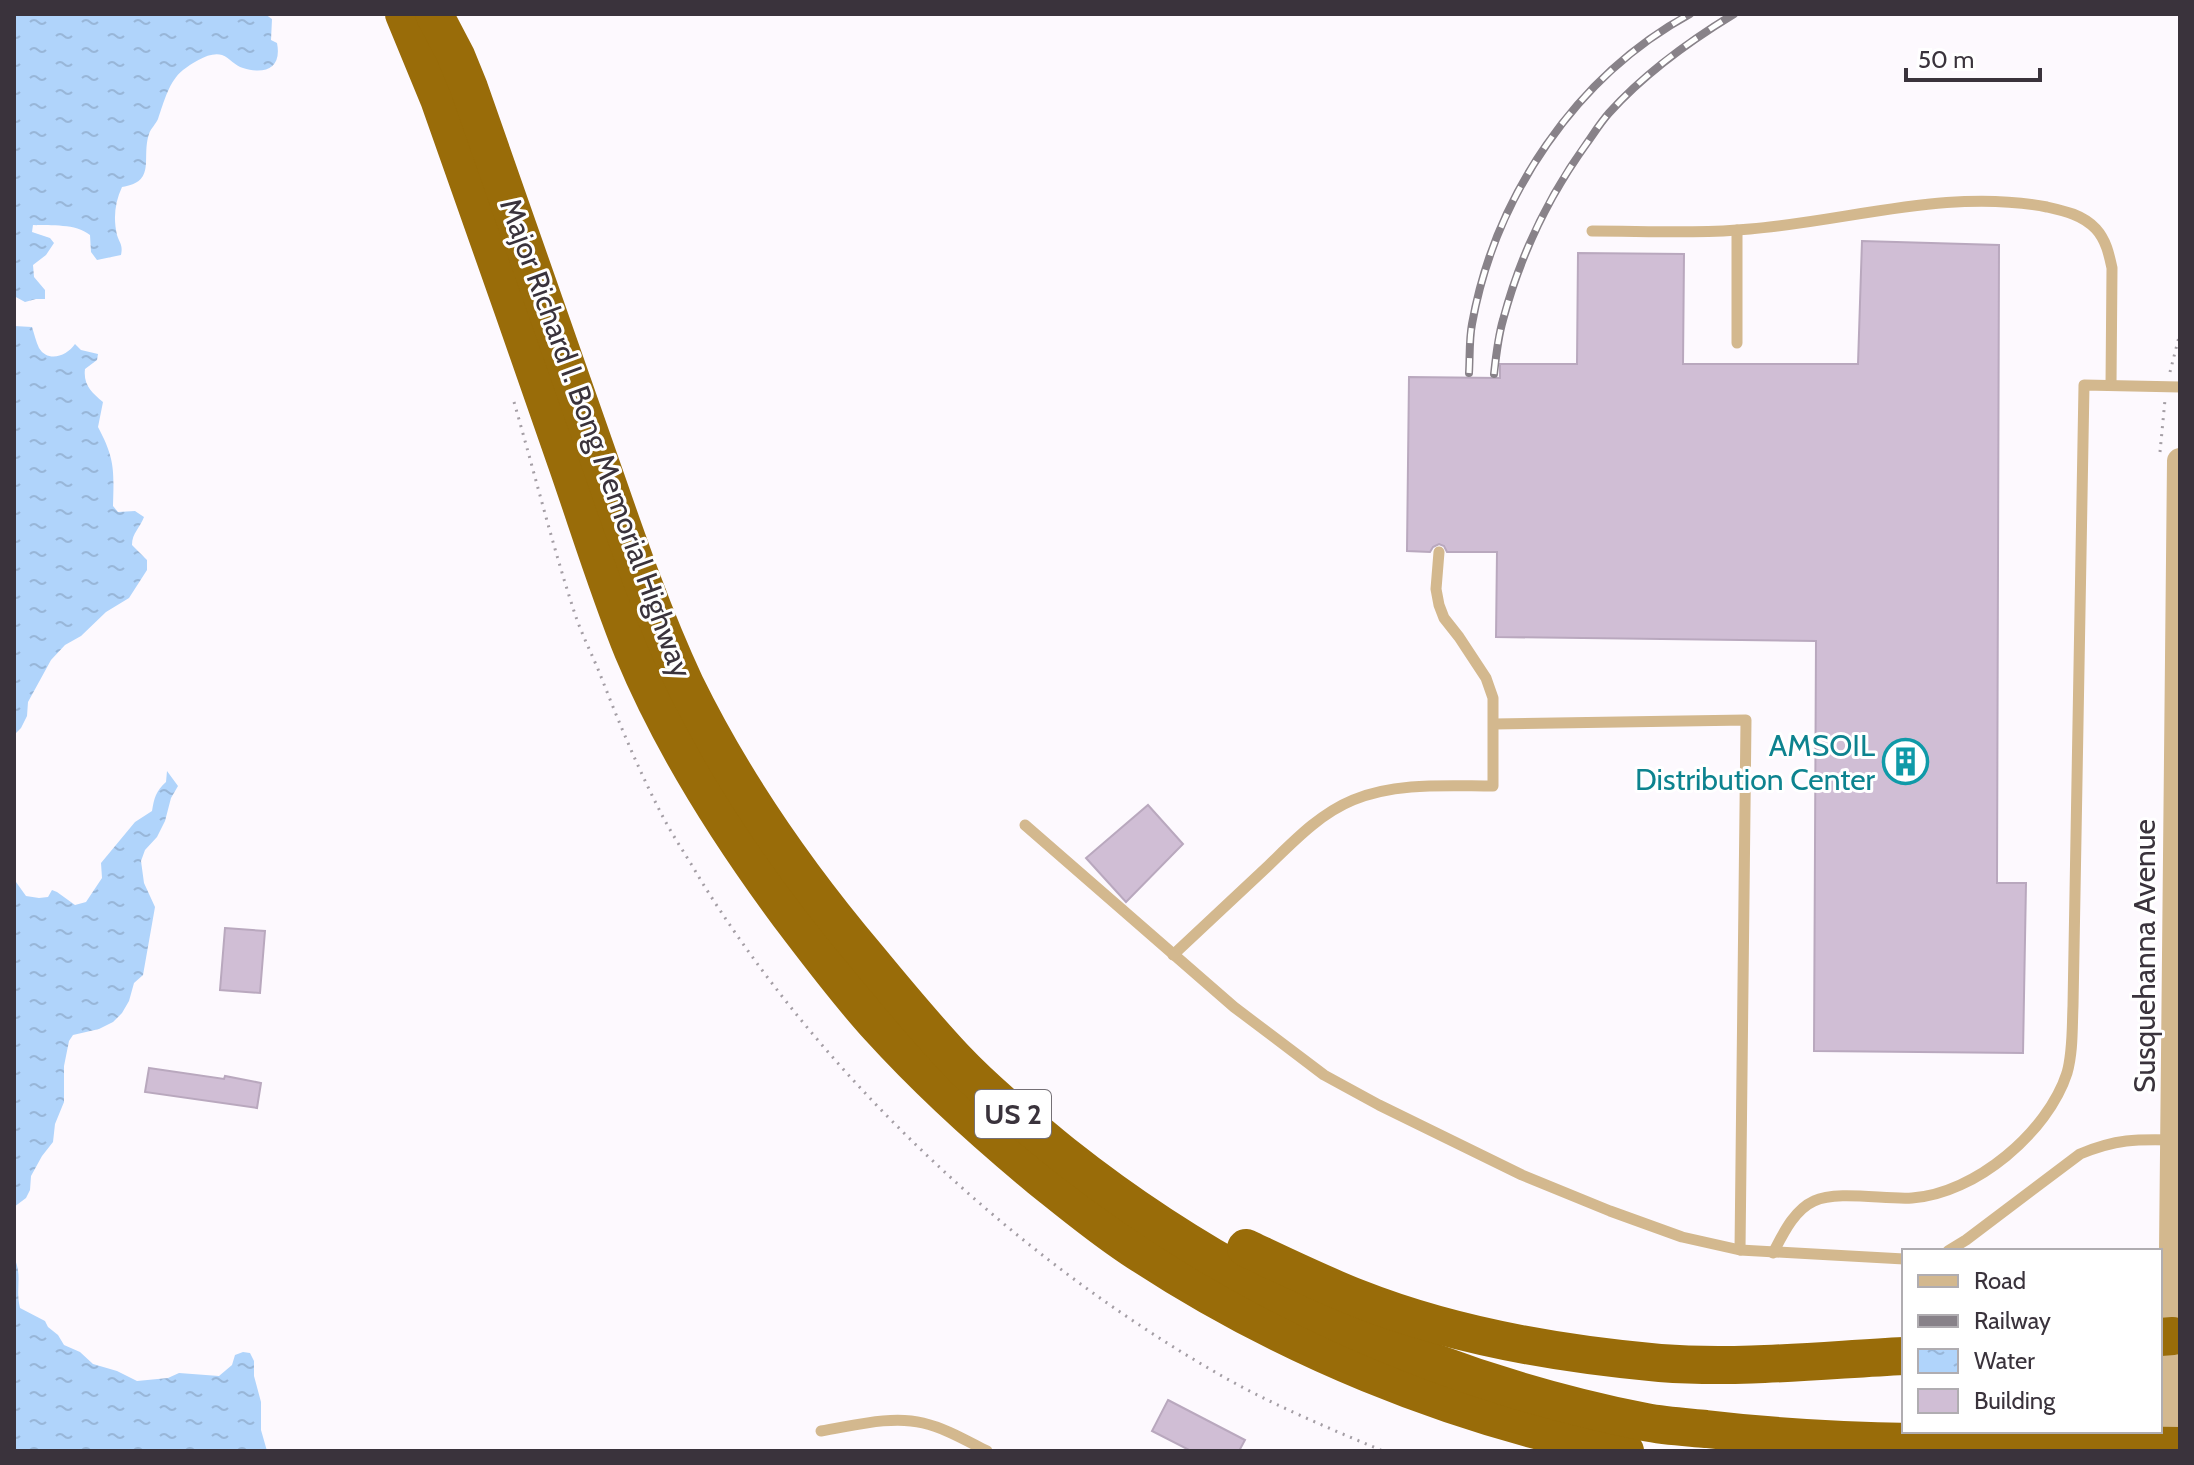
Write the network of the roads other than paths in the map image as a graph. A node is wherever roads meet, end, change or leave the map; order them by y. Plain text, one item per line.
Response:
1 (404, 14) edge
2 (434, 14) edge
3 (454, 94) junction
4 (1737, 230) junction
5 (1592, 231) dead end
6 (1737, 343) dead end
7 (2111, 385) junction
8 (2180, 387) edge
9 (2180, 461) edge
10 (1439, 552) dead end
11 (2179, 607) edge
12 (1494, 724) junction
13 (1025, 825) dead end
14 (842, 928) junction
15 (1173, 955) junction
16 (2174, 1140) junction
17 (1951, 1249) edge
18 (1740, 1250) junction
19 (1773, 1253) junction
20 (1902, 1259) edge
21 (2166, 1336) edge
22 (1902, 1356) edge
23 (821, 1431) dead end
24 (2180, 1446) edge
25 (987, 1451) edge
26 (1625, 1451) edge
27 (2170, 1451) edge

1 - 3 highway, US 2
2 - 3 highway, US 2
3 - 14 highway, Major Richard I. Bong Memorial Highway / US 2
3 - 26 highway, Major Richard I. Bong Memorial Highway / US 2
4 - 5 lane
4 - 6 lane
4 - 7 lane
7 - 8 lane
7 - 19 lane
9 - 11 street, Susquehanna Avenue
10 - 12 lane
11 - 16 street, Susquehanna Avenue
12 - 15 lane
12 - 18 lane
13 - 15 lane
14 - 22 highway
14 - 24 highway, Major Richard I. Bong Memorial Highway / US 2
15 - 18 lane
16 - 17 lane
16 - 21 street, Susquehanna Avenue
18 - 19 lane
19 - 20 lane
21 - 27 street, Susquehanna Avenue
23 - 25 lane

